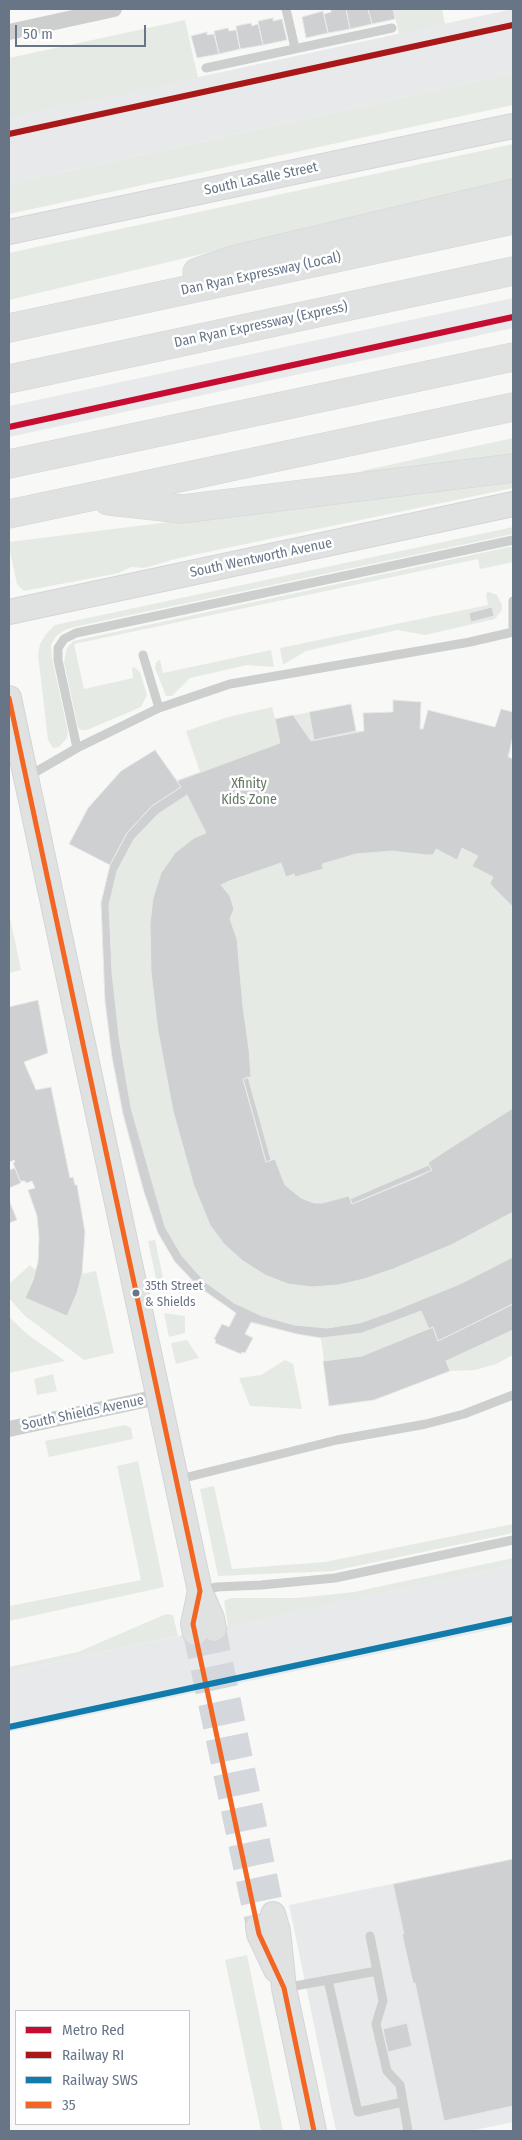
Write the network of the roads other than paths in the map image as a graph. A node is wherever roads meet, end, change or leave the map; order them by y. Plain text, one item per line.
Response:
1 (114, 9) edge
2 (286, 9) edge
3 (392, 28) dead end
4 (9, 32) edge
5 (295, 48) junction
6 (206, 68) dead end
7 (513, 126) edge
8 (513, 193) edge
9 (513, 220) edge
10 (9, 232) edge
11 (513, 271) edge
12 (57, 317) junction
13 (9, 328) edge
14 (513, 357) edge
15 (9, 379) edge
16 (513, 407) edge
17 (9, 464) edge
18 (513, 468) edge
19 (84, 498) junction
20 (513, 504) edge
21 (9, 514) edge
22 (513, 540) edge
23 (513, 601) edge
24 (9, 612) edge
25 (513, 631) edge
26 (143, 655) dead end
27 (9, 698) edge
28 (159, 708) junction
29 (77, 748) junction
30 (26, 778) junction
31 (513, 1395) edge
32 (158, 1397) junction
33 (9, 1429) edge
34 (176, 1480) junction
35 (513, 1540) edge
36 (200, 1591) junction
37 (204, 1631) tunnel mouth
38 (266, 1920) tunnel mouth
39 (370, 1936) dead end
40 (377, 1971) junction
41 (328, 1980) junction
42 (284, 1988) junction
43 (403, 2102) junction
44 (314, 2131) edge
45 (408, 2131) edge

1 - 4 street
2 - 5 lane
3 - 5 lane
5 - 6 lane
7 - 10 main road, South LaSalle Street
8 - 12 highway
9 - 12 highway, Dan Ryan Expressway (Local)
11 - 15 highway, Dan Ryan Expressway (Express)
12 - 13 highway, Dan Ryan Expressway (Local)
14 - 17 highway
16 - 19 highway
18 - 19 highway
19 - 21 highway
20 - 24 main road, South Wentworth Avenue
22 - 29 lane
23 - 25 lane
25 - 28 lane
26 - 28 lane
27 - 30 main road
28 - 29 lane
29 - 30 lane
30 - 32 main road
31 - 34 lane
32 - 33 street, South Shields Avenue
32 - 34 main road
34 - 36 main road
35 - 36 lane
36 - 37 main road
38 - 42 main road
39 - 40 lane
40 - 41 lane
40 - 43 lane
41 - 42 lane
41 - 43 lane
42 - 44 main road
43 - 45 lane

